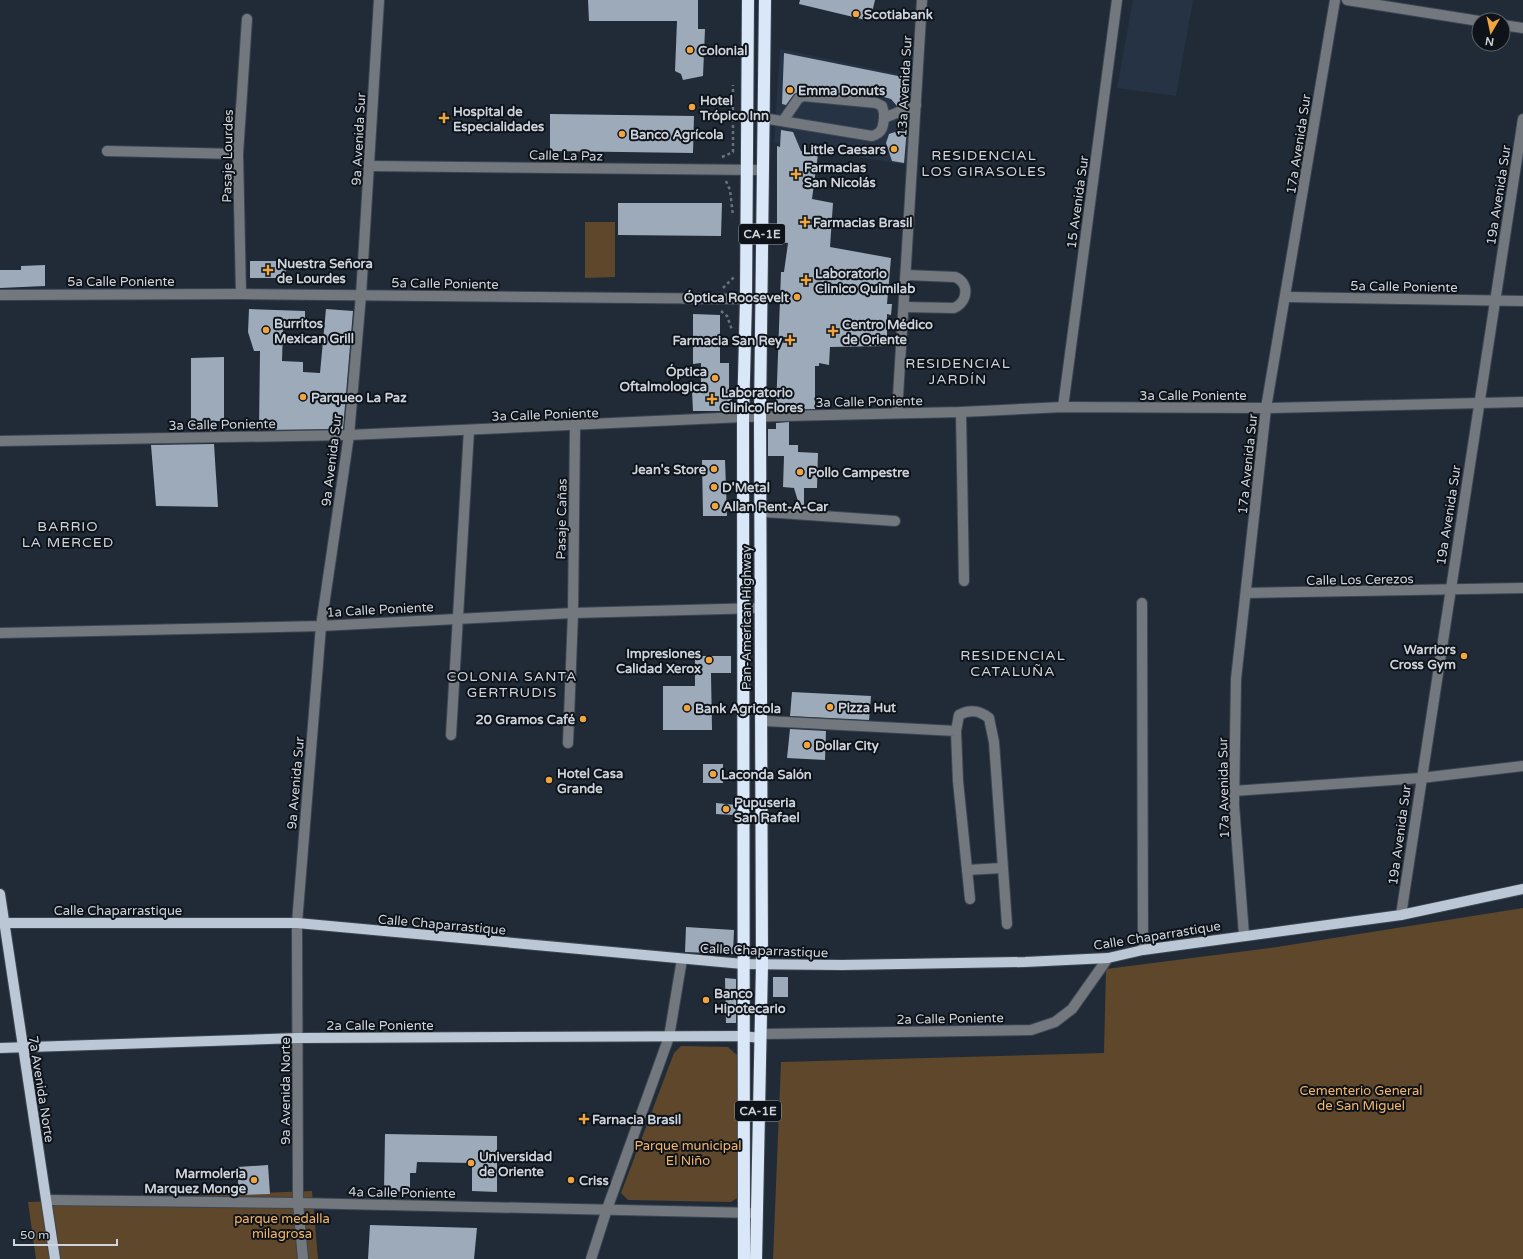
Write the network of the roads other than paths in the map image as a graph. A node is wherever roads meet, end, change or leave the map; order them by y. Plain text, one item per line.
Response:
1 (379, 0) edge
2 (748, 0) edge
3 (765, 0) edge
4 (922, 0) edge
5 (1118, 0) edge
6 (1335, 0) edge
7 (1347, 0) edge
8 (247, 19) dead end
9 (1471, 20) edge
10 (1511, 26) edge
11 (1523, 28) edge
12 (916, 105) junction
13 (763, 118) junction
14 (884, 118) junction
15 (1523, 119) edge
16 (783, 121) junction
17 (107, 151) dead end
18 (238, 154) junction
19 (369, 166) junction
20 (746, 169) junction
21 (762, 170) junction
22 (906, 275) junction
23 (241, 294) junction
24 (0, 295) edge
25 (361, 295) junction
26 (1286, 297) junction
27 (746, 299) junction
28 (1495, 300) junction
29 (1523, 301) edge
30 (904, 307) junction
31 (1523, 402) edge
32 (1478, 403) junction
33 (1063, 407) junction
34 (1266, 408) junction
35 (961, 412) junction
36 (897, 413) junction
37 (743, 417) junction
38 (760, 417) junction
39 (575, 426) junction
40 (469, 430) junction
41 (349, 436) junction
42 (0, 441) edge
43 (760, 509) junction
44 (895, 521) dead end
45 (964, 581) dead end
46 (1523, 588) edge
47 (1450, 591) junction
48 (1246, 593) junction
49 (1142, 603) dead end
50 (745, 608) junction
51 (761, 608) junction
52 (573, 613) junction
53 (457, 618) junction
54 (321, 626) junction
55 (0, 633) edge
56 (760, 718) junction
57 (956, 731) junction
58 (451, 735) dead end
59 (568, 743) dead end
60 (1523, 766) edge
61 (1421, 778) junction
62 (1234, 790) junction
63 (1002, 868) junction
64 (967, 870) junction
65 (1523, 889) edge
66 (0, 894) edge
67 (970, 899) dead end
68 (1401, 915) junction
69 (2, 923) edge
70 (297, 923) junction
71 (1007, 924) dead end
72 (1244, 936) junction
73 (1143, 950) junction
74 (1108, 958) junction
75 (682, 959) junction
76 (743, 964) junction
77 (762, 964) junction
78 (743, 1036) junction
79 (760, 1036) junction
80 (669, 1037) junction
81 (298, 1038) junction
82 (0, 1048) edge
83 (22, 1048) junction
84 (47, 1200) junction
85 (298, 1203) junction
86 (606, 1209) junction
87 (751, 1213) junction
88 (55, 1259) edge
89 (303, 1259) edge
90 (591, 1259) edge
91 (744, 1259) edge
92 (756, 1259) edge

1 - 19 street, 9a Avenida Sur
2 - 20 highway, Pan-American Highway / CA-1E
3 - 13 highway, Pan-American Highway / CA-1E
4 - 12 street, 13a Avenida Sur
5 - 33 street, 15 Avenida Sur
6 - 26 street, 17a Avenida Sur
7 - 9 street
8 - 18 street, Pasaje Lourdes
10 - 11 street
12 - 14 street
12 - 22 street, 13a Avenida Sur
13 - 16 street
13 - 21 highway, Pan-American Highway / CA-1E
14 - 16 street
14 - 16 street
15 - 28 street, 19a Avenida Sur
17 - 18 street
18 - 23 street, Pasaje Lourdes
19 - 20 street, Calle La Paz
19 - 25 street, 9a Avenida Sur
20 - 21 street, Calle La Paz
20 - 27 highway, Pan-American Highway / CA-1E
21 - 38 highway, Pan-American Highway / CA-1E
22 - 30 street, 13a Avenida Sur
22 - 30 street
23 - 24 street, 5a Calle Poniente
23 - 25 street, 5a Calle Poniente
25 - 27 street, 5a Calle Poniente
25 - 41 street, 9a Avenida Sur
26 - 28 street, 5a Calle Poniente
26 - 34 street, 17a Avenida Sur
27 - 37 highway, Pan-American Highway / CA-1E
28 - 29 street, 5a Calle Poniente
28 - 32 street, 19a Avenida Sur
30 - 36 street, 13a Avenida Sur
31 - 32 street, 3a Calle Poniente
32 - 34 street, 3a Calle Poniente
32 - 47 street, 19a Avenida Sur
33 - 34 street, 3a Calle Poniente
33 - 35 street, 3a Calle Poniente
34 - 48 street, 17a Avenida Sur
35 - 36 street, 3a Calle Poniente
35 - 45 street
36 - 38 street, 3a Calle Poniente
37 - 38 street, 3a Calle Poniente
37 - 39 street, 3a Calle Poniente
37 - 50 highway, Pan-American Highway / CA-1E
38 - 43 highway, Pan-American Highway / CA-1E
39 - 40 street, 3a Calle Poniente
39 - 52 street, Pasaje Cañas
40 - 41 street, 3a Calle Poniente
40 - 53 street
41 - 42 street, 3a Calle Poniente
41 - 54 street, 9a Avenida Sur
43 - 44 street
43 - 51 highway, Pan-American Highway / CA-1E
46 - 47 street, Calle Los Cerezos
47 - 48 street, Calle Los Cerezos
47 - 61 street, 19a Avenida Sur
48 - 62 street, 17a Avenida Sur
49 - 73 street
50 - 51 street, 1a Calle Poniente
50 - 52 street, 1a Calle Poniente
50 - 76 highway, Pan-American Highway / CA-1E
51 - 56 highway, Pan-American Highway / CA-1E
52 - 53 street, 1a Calle Poniente
52 - 59 street, Pasaje Cañas
53 - 54 street, 1a Calle Poniente
53 - 58 street
54 - 55 street, 1a Calle Poniente
54 - 70 street, 9a Avenida Sur
56 - 57 street
56 - 77 highway, Pan-American Highway / CA-1E
57 - 63 street
57 - 64 street
60 - 61 street
61 - 62 street
61 - 68 street, 19a Avenida Sur
62 - 72 street, 17a Avenida Sur
63 - 64 street
63 - 71 street
64 - 67 street
65 - 68 main road, Calle Chaparrastique
66 - 69 main road, 7a Avenida Norte
68 - 72 main road, Calle Chaparrastique
69 - 70 main road, Calle Chaparrastique
69 - 83 main road, 7a Avenida Norte
70 - 75 main road, Calle Chaparrastique
70 - 81 street, 9a Avenida Norte
72 - 73 main road, Calle Chaparrastique
73 - 74 main road, Calle Chaparrastique
74 - 77 main road, Calle Chaparrastique
74 - 79 street, 2a Calle Poniente
75 - 76 main road, Calle Chaparrastique
75 - 80 street
76 - 77 main road, Calle Chaparrastique
76 - 78 highway, Pan-American Highway / CA-1E
77 - 79 highway, Pan-American Highway / CA-1E
78 - 79 main road, 2a Calle Poniente
78 - 80 main road, 2a Calle Poniente
78 - 87 highway, Pan-American Highway / CA-1E
79 - 87 highway, Pan-American Highway / CA-1E
80 - 81 main road, 2a Calle Poniente
80 - 86 street
81 - 83 main road, 2a Calle Poniente
81 - 85 street, 9a Avenida Norte
82 - 83 main road, 2a Calle Poniente
83 - 84 main road, 7a Avenida Norte
84 - 85 street, 4a Calle Poniente
84 - 88 main road, 7a Avenida Norte
85 - 86 street, 4a Calle Poniente
85 - 89 street, 9a Avenida Norte
86 - 87 street, 4a Calle Poniente
86 - 90 street
87 - 91 highway, Pan-American Highway / CA-1E
87 - 92 highway, Pan-American Highway / CA-1E

